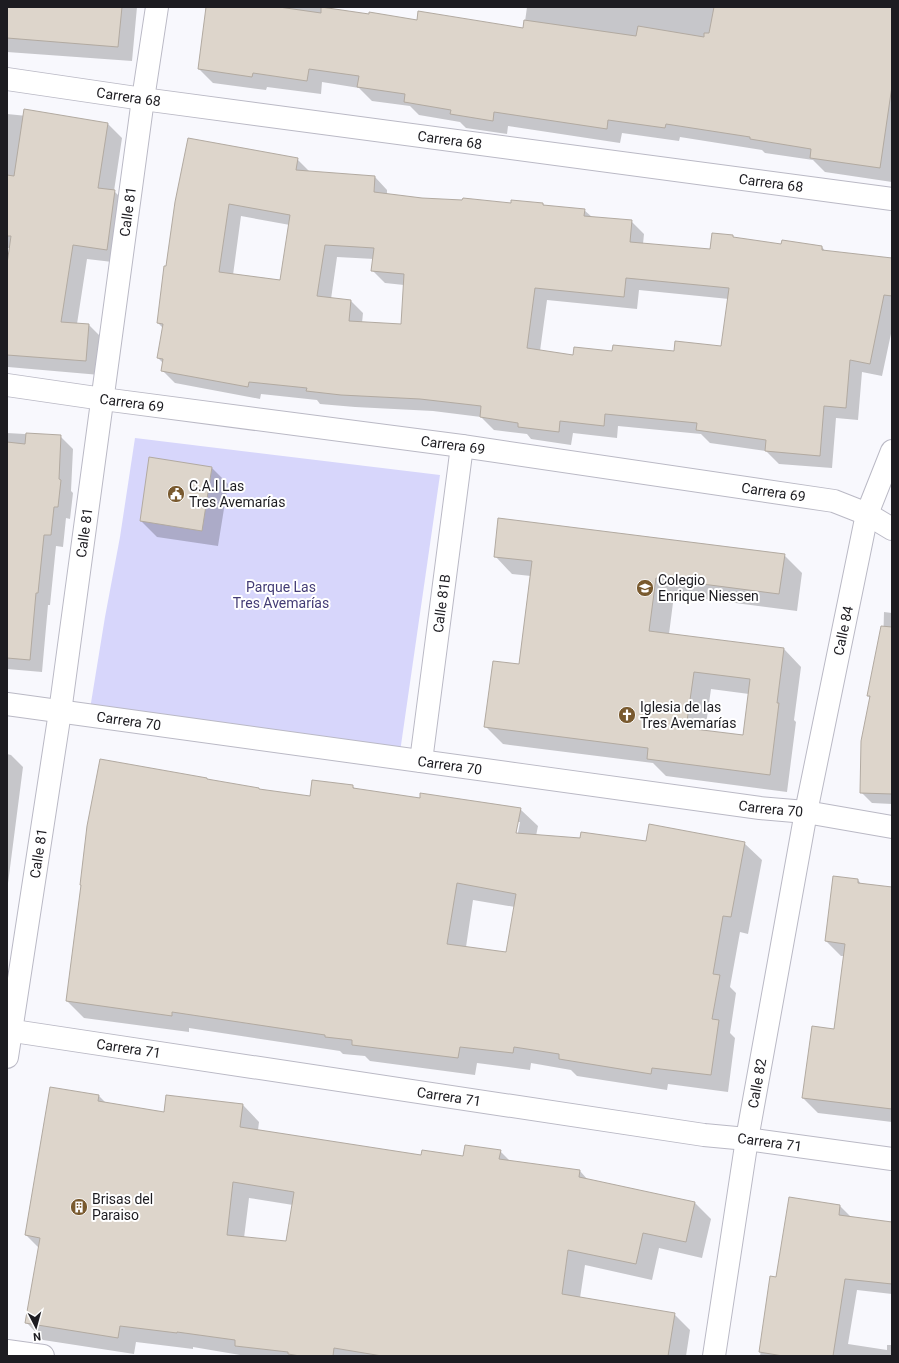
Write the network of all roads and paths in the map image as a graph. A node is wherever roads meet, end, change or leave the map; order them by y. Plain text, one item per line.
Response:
1 (157, 7) edge
2 (7, 79) edge
3 (143, 99) junction
4 (892, 199) edge
5 (7, 385) edge
6 (103, 399) junction
7 (462, 446) junction
8 (892, 451) edge
9 (867, 514) junction
10 (892, 530) edge
11 (7, 704) edge
12 (60, 712) junction
13 (421, 761) junction
14 (806, 812) junction
15 (892, 827) edge
16 (9, 1031) edge
17 (7, 1057) edge
18 (747, 1138) junction
19 (892, 1159) edge
20 (7, 1351) edge
21 (43, 1356) edge
22 (714, 1356) edge

1 - 3 street, Calle 81
2 - 3 street, Carrera 68
3 - 4 street, Carrera 68
3 - 6 street, Calle 81
5 - 6 street, Carrera 69
6 - 7 street, Carrera 69
6 - 12 street, Calle 81
7 - 9 street, Carrera 69
7 - 13 street, Calle 81B
8 - 9 street, Calle 84
9 - 10 street, Carrera 69
9 - 14 street, Calle 84
11 - 12 street, Carrera 70
12 - 13 street, Carrera 70
12 - 16 street, Calle 81
13 - 14 street, Carrera 70
14 - 15 street, Carrera 70
14 - 18 street, Calle 82
16 - 17 street, Calle 81
16 - 18 street, Carrera 71
18 - 19 street, Carrera 71
18 - 22 street, Calle 82
20 - 21 street

